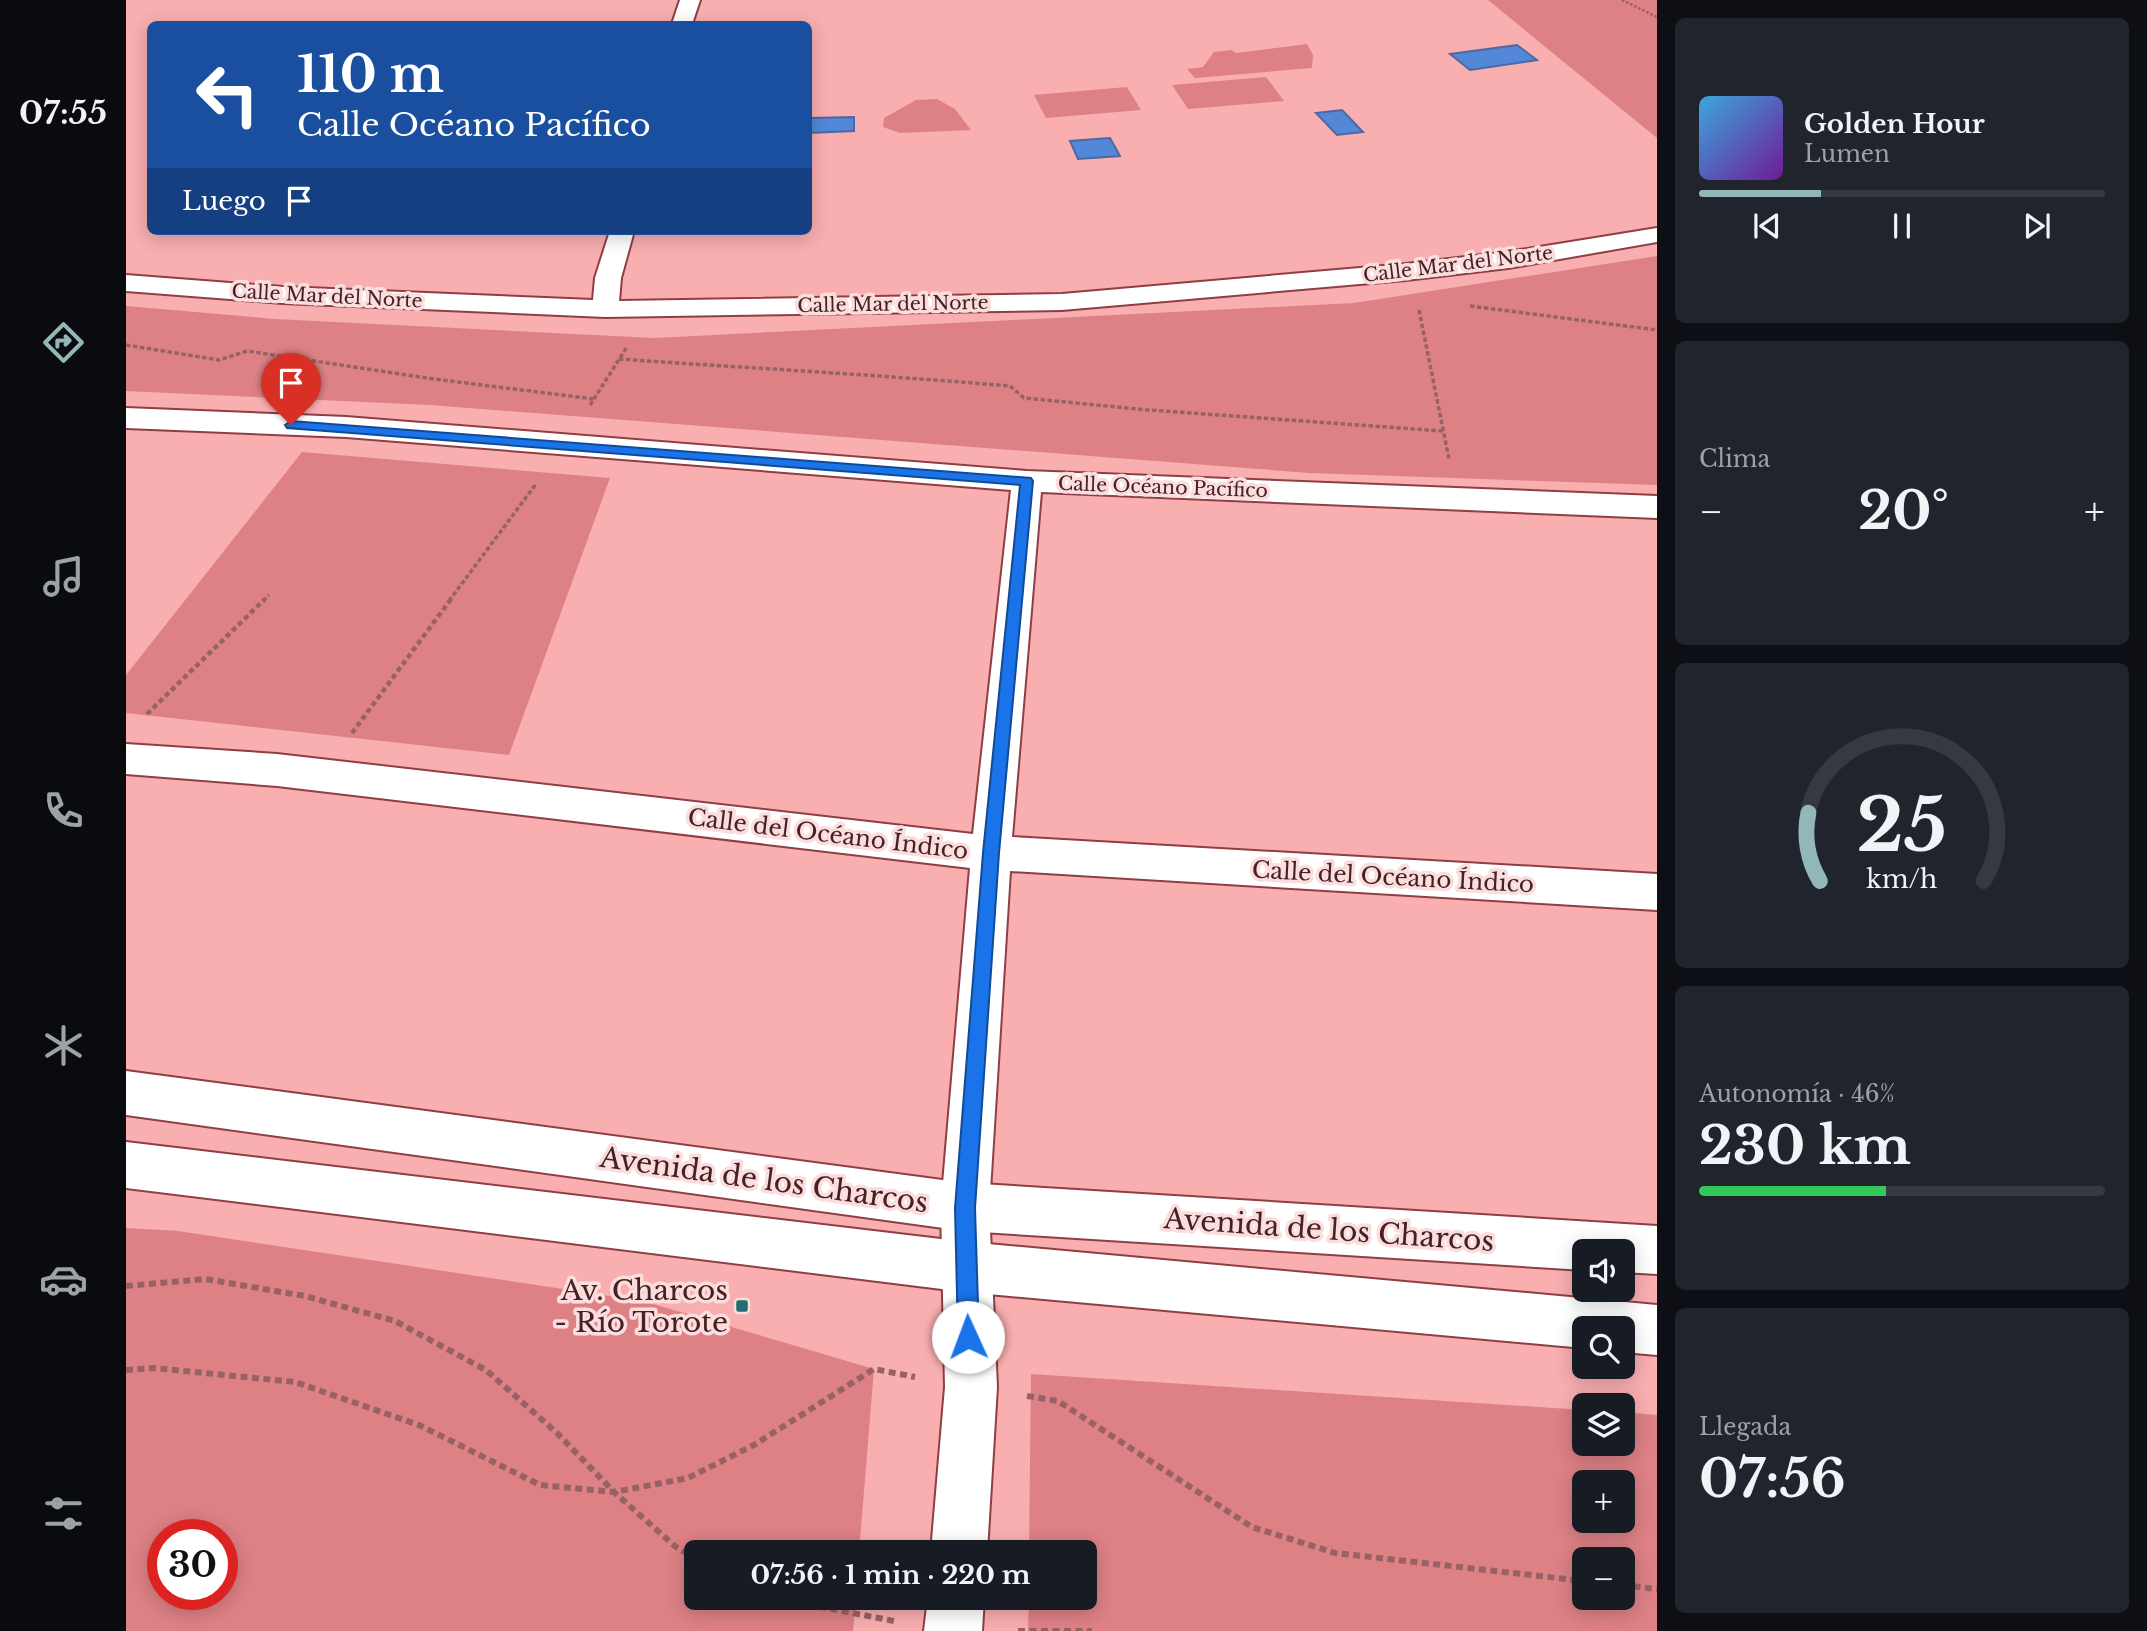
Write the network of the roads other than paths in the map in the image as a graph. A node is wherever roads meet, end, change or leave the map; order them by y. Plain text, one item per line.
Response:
1 (690, 0) edge
2 (683, 21) edge
3 (621, 235) edge
4 (1657, 235) edge
5 (126, 283) edge
6 (605, 309) junction
7 (126, 418) edge
8 (1027, 481) junction
9 (1657, 507) edge
10 (126, 760) edge
11 (991, 853) junction
12 (1657, 892) edge
13 (126, 1093) edge
14 (126, 1165) edge
15 (965, 1208) junction
16 (1657, 1250) edge
17 (966, 1268) junction
18 (1657, 1330) edge
19 (960, 1540) edge
20 (945, 1610) edge
21 (929, 1627) edge

1 - 2 street
3 - 6 street
4 - 6 street, Calle Mar del Norte
5 - 6 street, Calle Mar del Norte
7 - 8 street, Calle Océano Pacífico
8 - 9 street, Calle Océano Pacífico
8 - 11 street
10 - 11 street, Calle del Océano Índico
11 - 12 street, Calle del Océano Índico
11 - 15 street
13 - 15 street, Avenida de los Charcos
14 - 17 street
15 - 16 street, Avenida de los Charcos
15 - 17 street
17 - 18 street
17 - 19 street
20 - 21 street

